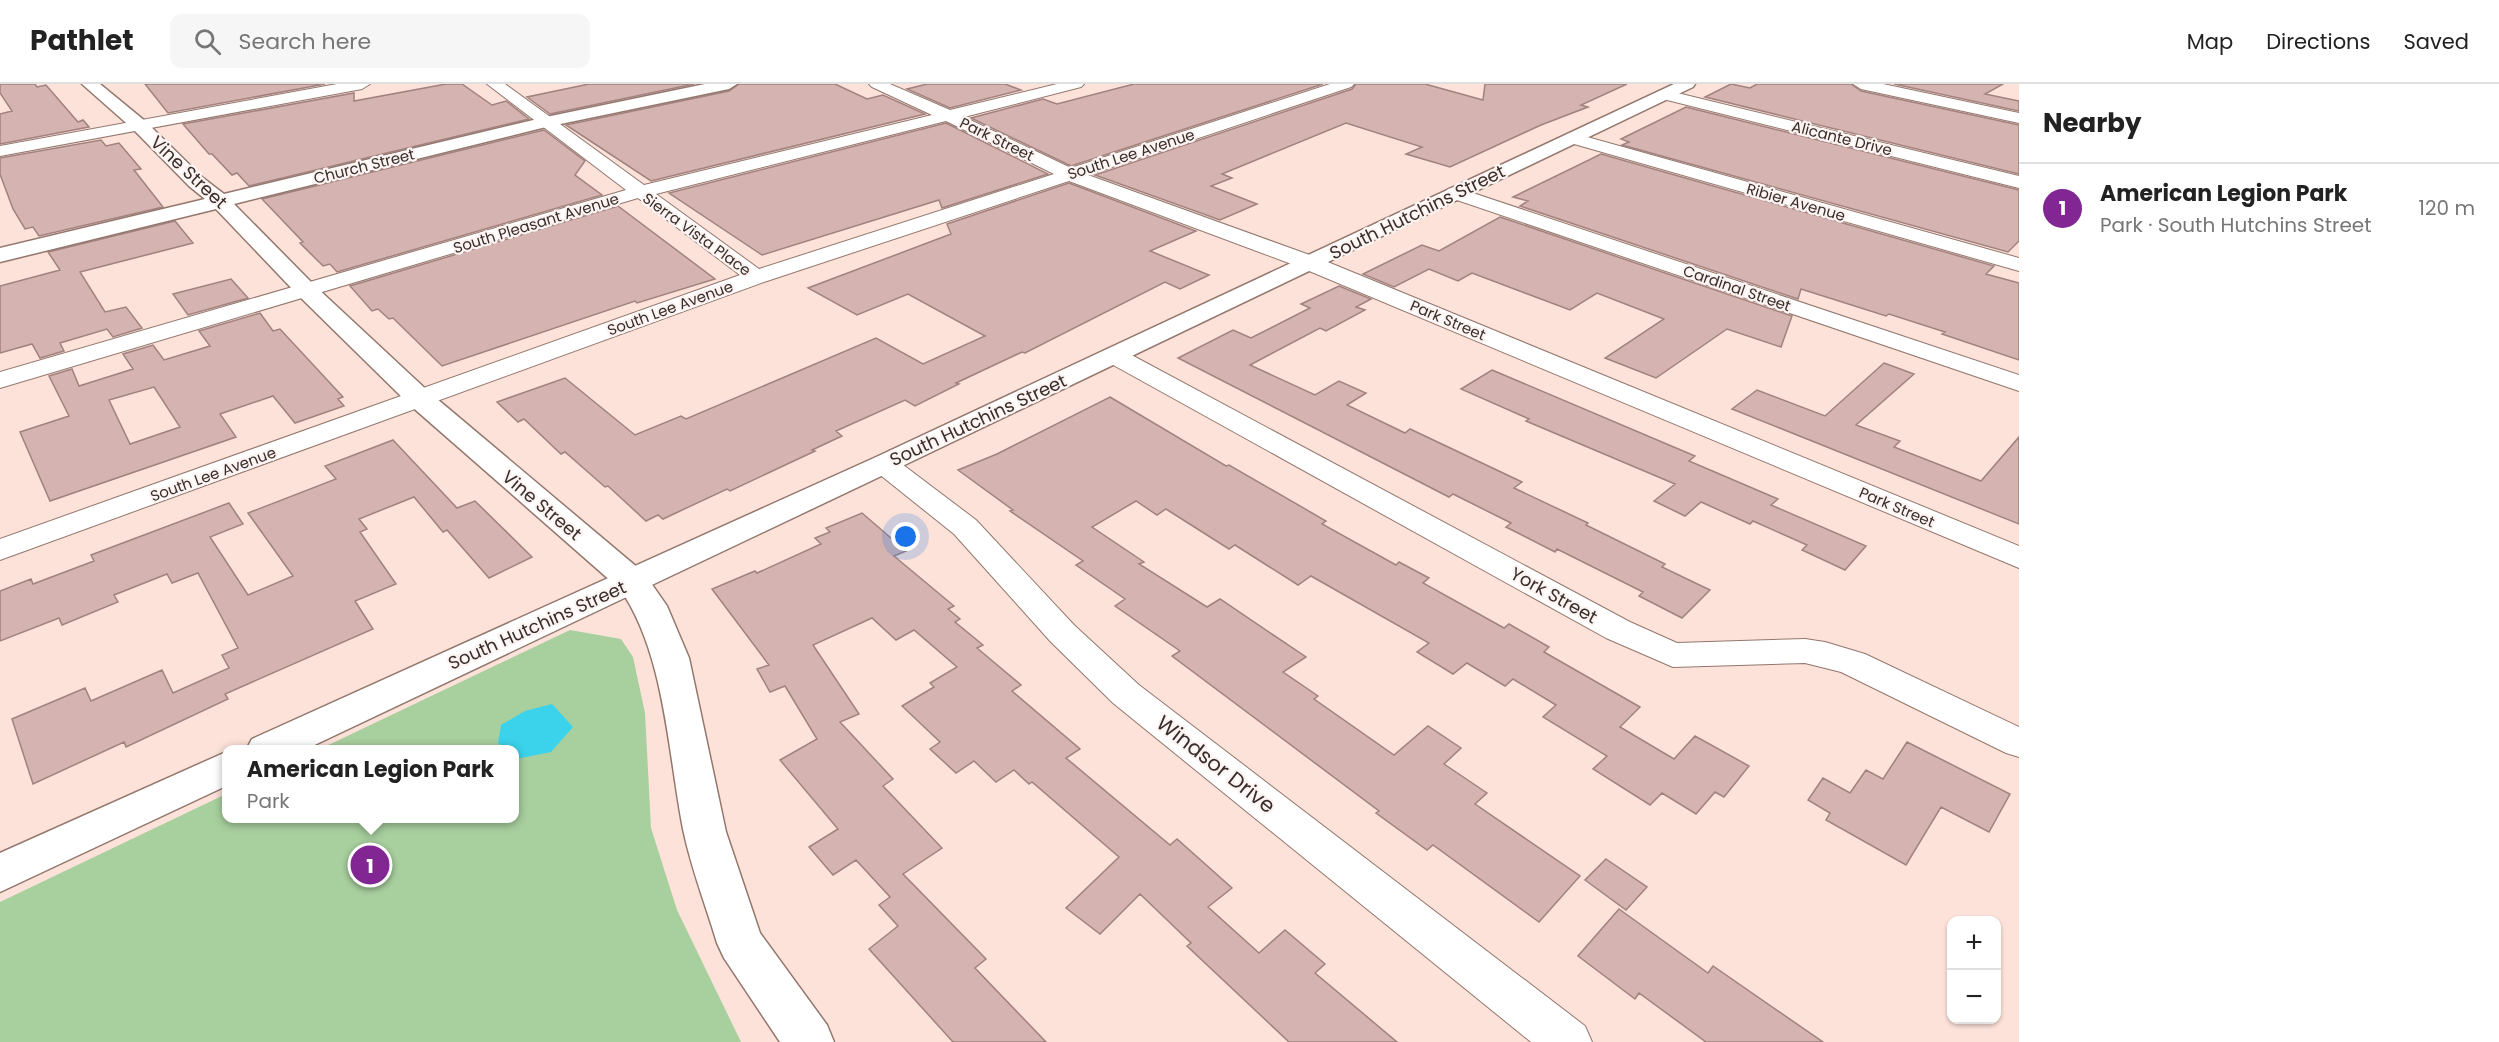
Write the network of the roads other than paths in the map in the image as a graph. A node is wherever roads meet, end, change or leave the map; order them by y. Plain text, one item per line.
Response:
1 (90, 84) edge
2 (362, 84) edge
3 (495, 84) edge
4 (729, 84) edge
5 (877, 84) edge
6 (1076, 84) edge
7 (1346, 84) edge
8 (1861, 84) edge
9 (336, 86) edge
10 (1676, 89) edge
11 (949, 116) junction
12 (2019, 118) edge
13 (546, 122) junction
14 (139, 125) junction
15 (1573, 138) junction
16 (0, 151) edge
17 (1069, 174) junction
18 (2019, 182) edge
19 (639, 192) junction
20 (1455, 193) junction
21 (220, 201) junction
22 (0, 255) edge
23 (1310, 263) junction
24 (2019, 265) edge
25 (756, 277) junction
26 (307, 291) junction
27 (1114, 356) junction
28 (0, 380) edge
29 (2019, 383) edge
30 (420, 399) junction
31 (884, 464) junction
32 (0, 550) edge
33 (2019, 558) edge
34 (632, 581) junction
35 (2019, 743) edge
36 (277, 745) edge
37 (222, 770) edge
38 (0, 873) edge
39 (809, 1042) edge
40 (1568, 1042) edge

1 - 14 street, Vine Street
2 - 9 street
3 - 13 street, Sierra Vista Place
4 - 13 street, Church Street
5 - 11 street, Park Street
6 - 11 street, South Pleasant Avenue
7 - 17 street, South Lee Avenue
8 - 12 street
9 - 14 street
10 - 15 street, South Hutchins Street
10 - 18 street, Alicante Drive
11 - 17 street, Park Street
11 - 19 street, South Pleasant Avenue
13 - 19 street, Sierra Vista Place
13 - 21 street, Church Street
14 - 16 street
14 - 21 street, Vine Street
15 - 20 street, South Hutchins Street
15 - 24 street, Ribier Avenue
17 - 23 street, Park Street
17 - 25 street, South Lee Avenue
19 - 25 street, Sierra Vista Place
19 - 26 street, South Pleasant Avenue
20 - 23 street, South Hutchins Street
20 - 29 street, Cardinal Street
21 - 22 street, Church Street
21 - 26 street, Vine Street
23 - 27 street, South Hutchins Street
23 - 33 street, Park Street
25 - 30 street, South Lee Avenue
26 - 28 street, South Pleasant Avenue
26 - 30 street, Vine Street
27 - 31 street, South Hutchins Street
27 - 35 street, York Street
30 - 32 street, South Lee Avenue
30 - 34 street, Vine Street
31 - 34 street, South Hutchins Street
31 - 40 street, Windsor Drive
34 - 36 street, South Hutchins Street
34 - 39 street, Vine Street
37 - 38 street

